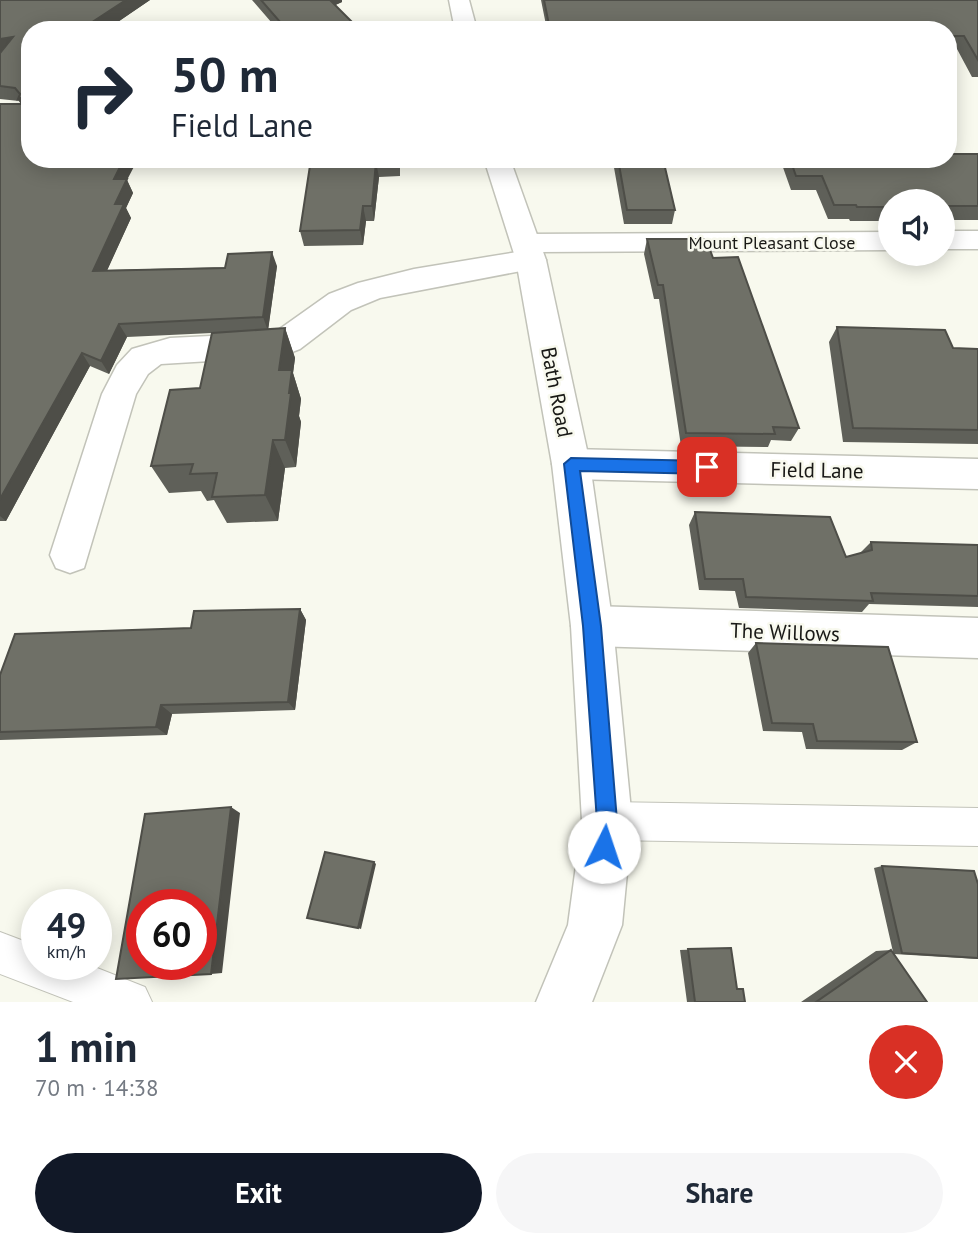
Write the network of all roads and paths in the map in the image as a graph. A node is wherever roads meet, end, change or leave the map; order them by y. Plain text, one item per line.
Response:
1 (459, 0) edge
2 (464, 21) edge
3 (500, 168) edge
4 (955, 240) edge
5 (978, 240) edge
6 (878, 241) edge
7 (529, 252) junction
8 (571, 464) junction
9 (978, 474) edge
10 (70, 555) dead end
11 (592, 626) junction
12 (978, 638) edge
13 (607, 821) junction
14 (978, 827) edge
15 (0, 953) edge
16 (130, 1002) edge
17 (564, 1002) edge

1 - 2 street
3 - 7 street, Bath Road
4 - 5 street
6 - 7 street, Mount Pleasant Close
7 - 8 street, Bath Road
7 - 10 street, Mount Pleasant Close
8 - 9 street, Field Lane
8 - 11 street, Bath Road
11 - 12 street, The Willows
11 - 13 street, Bath Road
13 - 14 lane
13 - 17 street, Bath Road
15 - 16 lane

